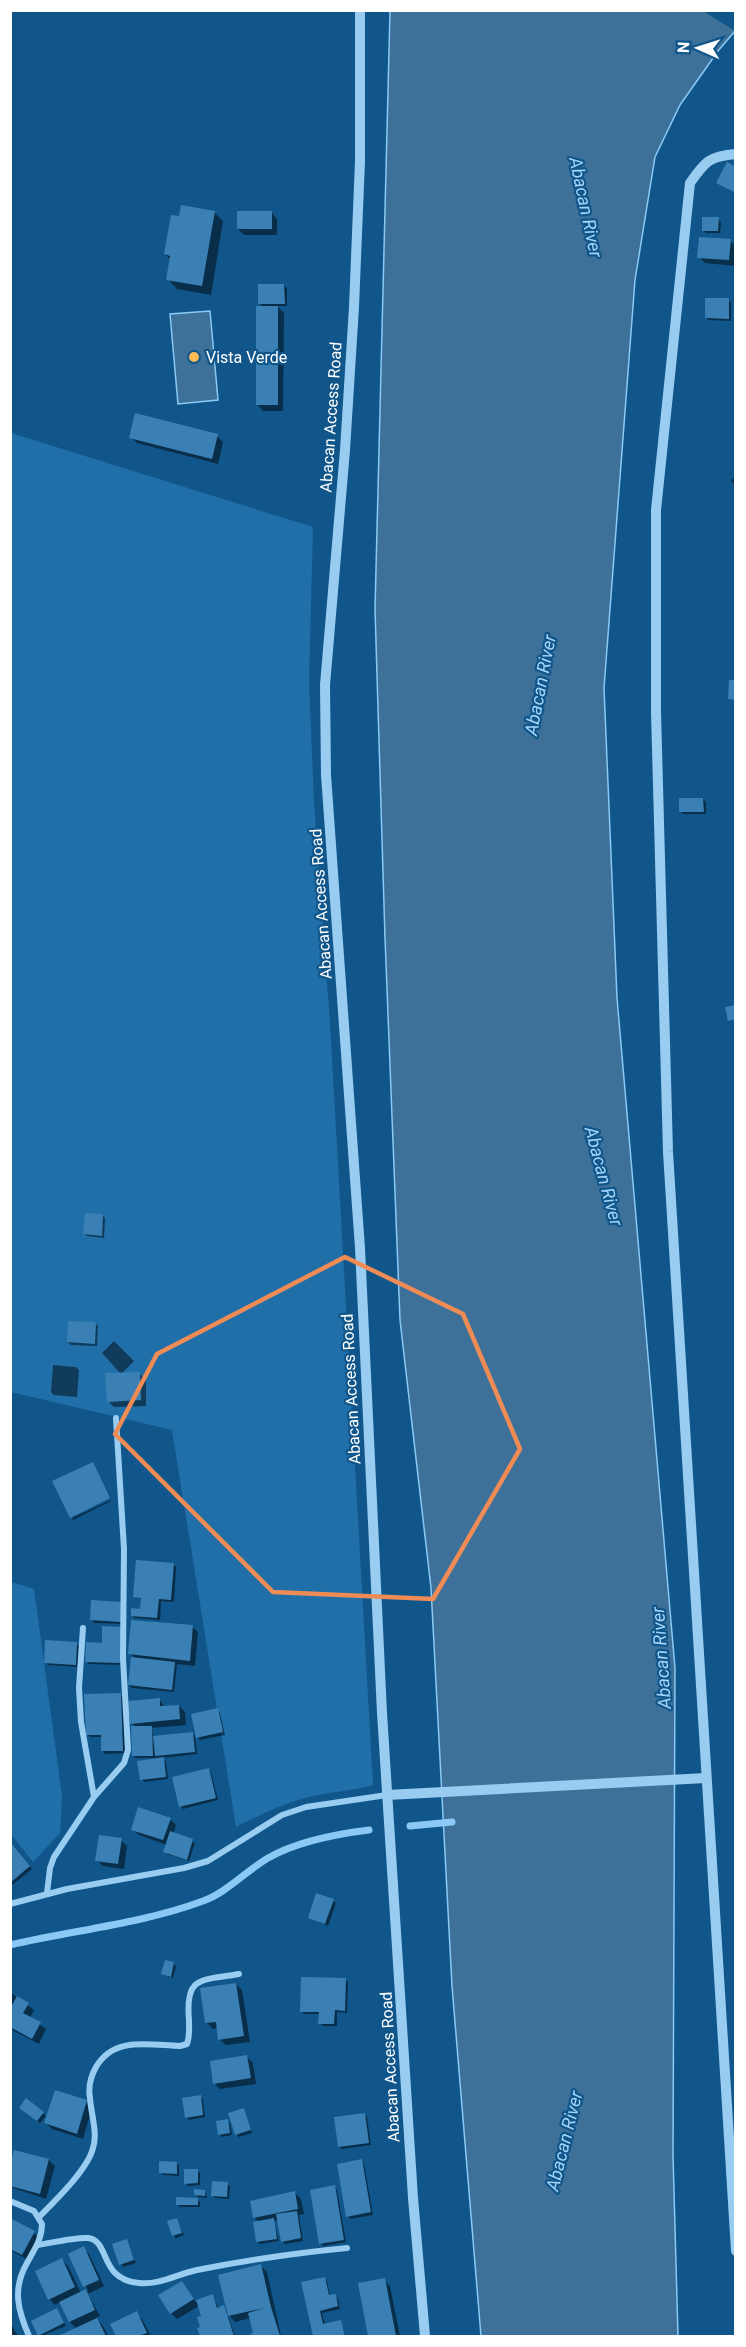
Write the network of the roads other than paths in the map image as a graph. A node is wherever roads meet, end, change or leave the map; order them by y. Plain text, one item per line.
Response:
1 (360, 10) edge
2 (735, 154) edge
3 (116, 1418) dead end
4 (83, 1628) dead end
5 (706, 1778) junction
6 (387, 1795) junction
7 (94, 1797) junction
8 (47, 1893) junction
9 (10, 1904) edge
10 (239, 1974) dead end
11 (10, 2201) edge
12 (39, 2217) junction
13 (38, 2245) junction
14 (347, 2248) dead end
15 (735, 2251) edge
16 (10, 2280) edge
17 (18, 2281) junction
18 (29, 2337) edge
19 (425, 2337) edge

1 - 6 street, Abacan Access Road
2 - 5 street
3 - 7 street
4 - 7 street
5 - 6 street
5 - 15 street
6 - 8 street
6 - 19 street, Abacan Access Road
7 - 8 street
8 - 9 street
10 - 12 street
11 - 12 street
12 - 13 street
13 - 14 street
13 - 17 street
16 - 17 street
17 - 18 street

